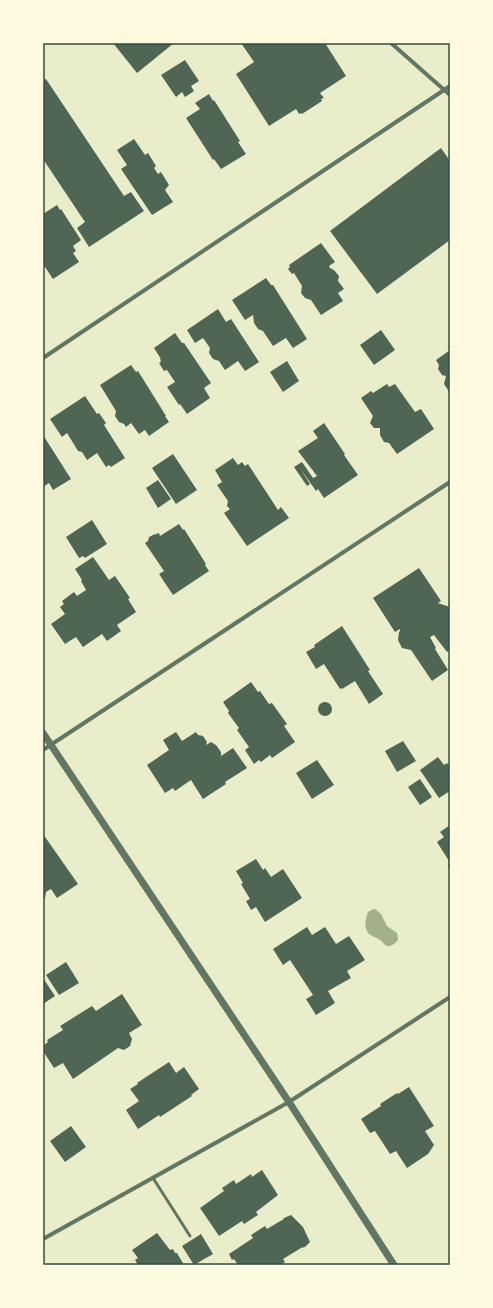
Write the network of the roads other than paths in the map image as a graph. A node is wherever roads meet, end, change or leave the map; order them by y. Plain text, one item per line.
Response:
1 (391, 43) edge
2 (450, 86) edge
3 (444, 90) junction
4 (450, 95) edge
5 (43, 358) edge
6 (450, 482) edge
7 (43, 733) edge
8 (51, 745) junction
9 (43, 750) edge
10 (450, 997) edge
11 (289, 1102) junction
12 (153, 1178) junction
13 (190, 1236) dead end
14 (43, 1239) edge
15 (394, 1265) edge

1 - 3 street
2 - 3 street
3 - 4 street
3 - 5 street
6 - 8 street
7 - 8 street
8 - 9 street
8 - 11 street
10 - 11 street
11 - 12 street
11 - 15 street
12 - 13 lane
12 - 14 street

